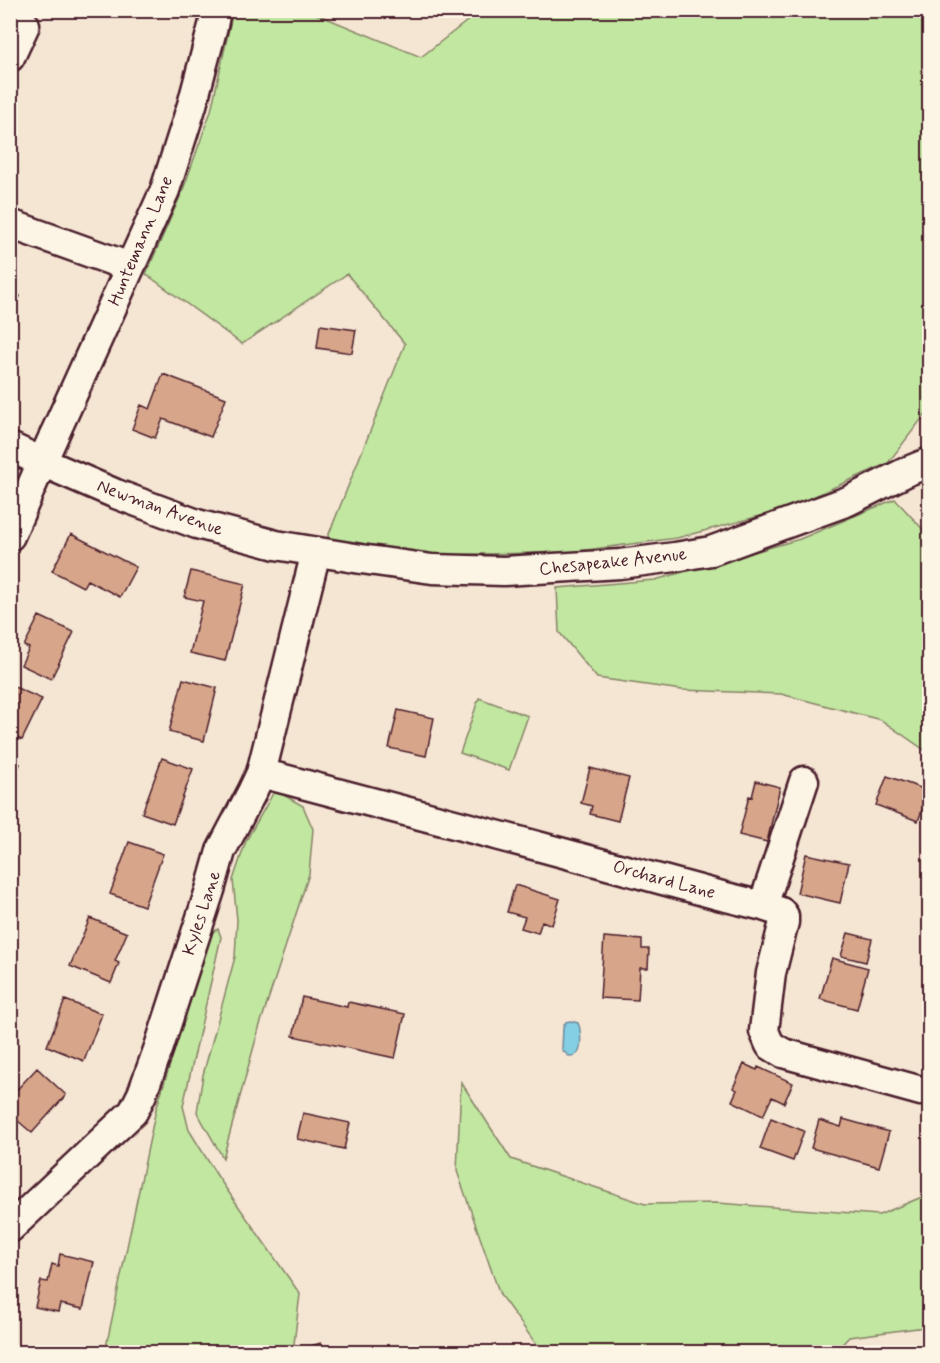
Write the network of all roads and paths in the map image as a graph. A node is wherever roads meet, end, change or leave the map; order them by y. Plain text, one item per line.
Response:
1 (216, 10) edge
2 (25, 25) dead end
3 (10, 57) edge
4 (10, 224) edge
5 (130, 267) junction
6 (10, 447) edge
7 (42, 462) junction
8 (930, 462) edge
9 (10, 536) edge
10 (316, 552) junction
11 (261, 773) junction
12 (804, 781) dead end
13 (763, 906) junction
14 (921, 1091) dead end
15 (10, 1228) edge

1 - 5 street, Huntemann Lane
2 - 3 street
4 - 5 street
5 - 7 street, Huntemann Lane
6 - 7 street, Newman Avenue
7 - 9 street, Huntemann Lane
7 - 10 street, Newman Avenue
8 - 10 street, Chesapeake Avenue
10 - 11 street, Kyles Lane
11 - 13 street, Orchard Lane
11 - 15 street, Kyles Lane
12 - 13 street
13 - 14 street, Orchard Lane

